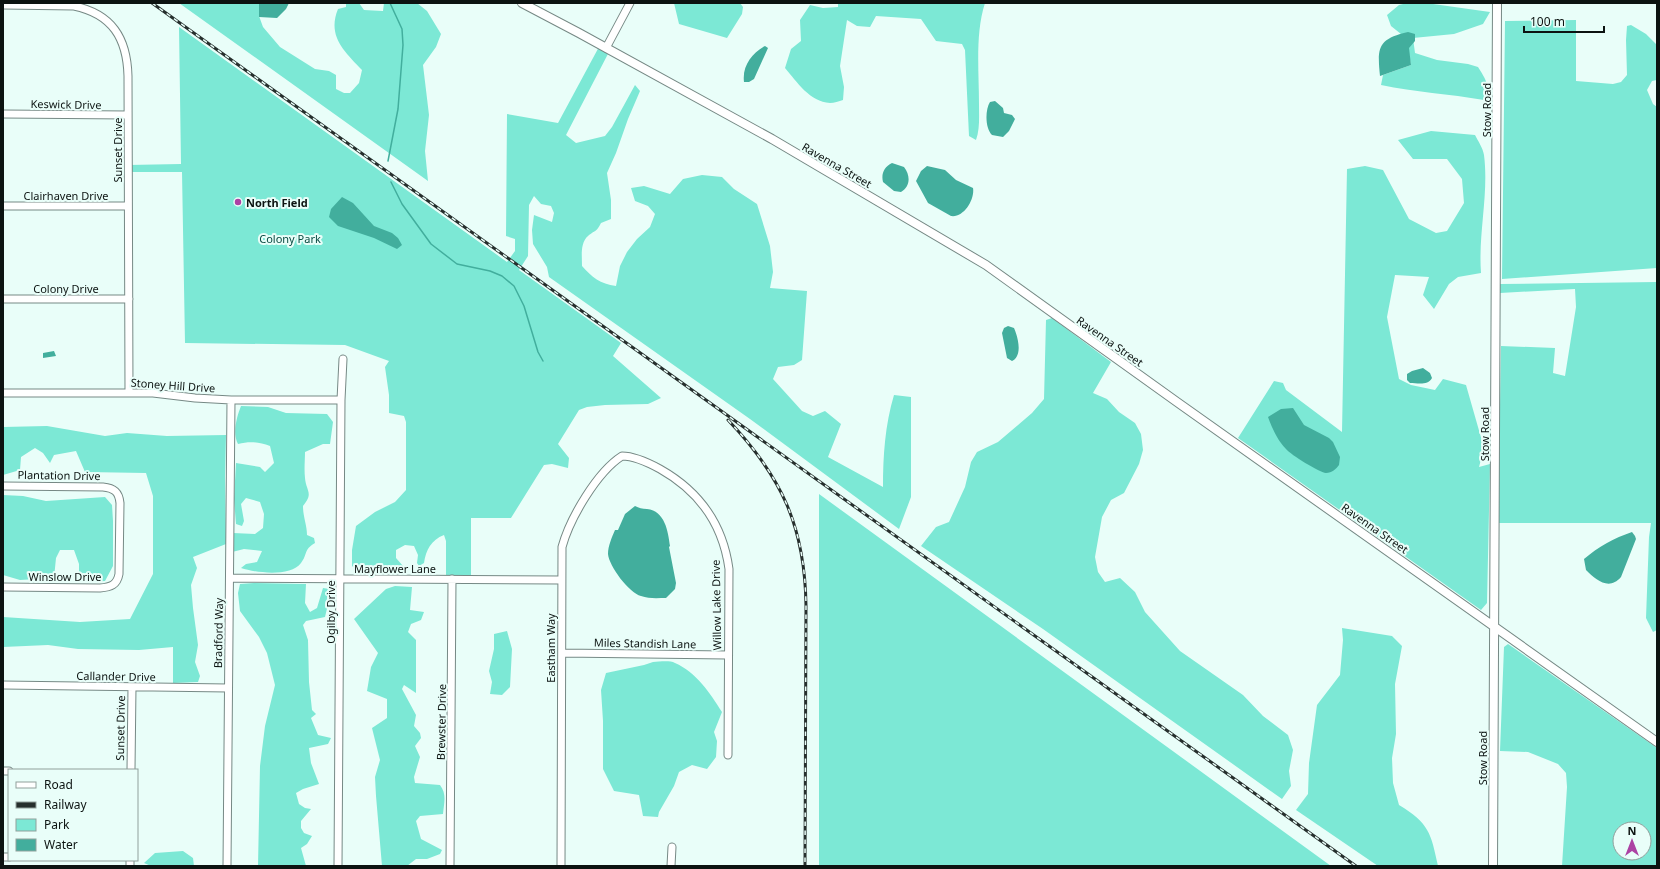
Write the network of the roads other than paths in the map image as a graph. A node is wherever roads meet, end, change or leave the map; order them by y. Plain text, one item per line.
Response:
1 (522, 3) edge
2 (630, 3) edge
3 (1497, 3) edge
4 (3, 5) edge
5 (606, 48) junction
6 (3, 114) edge
7 (128, 116) junction
8 (3, 206) edge
9 (128, 206) junction
10 (3, 299) edge
11 (129, 299) junction
12 (343, 359) dead end
13 (129, 392) junction
14 (3, 393) edge
15 (231, 400) junction
16 (341, 400) junction
17 (628, 456) joint
18 (3, 486) edge
19 (120, 574) joint
20 (230, 578) junction
21 (341, 578) junction
22 (452, 579) junction
23 (561, 580) junction
24 (3, 587) edge
25 (1494, 627) junction
26 (562, 653) junction
27 (728, 655) junction
28 (3, 685) edge
29 (132, 687) junction
30 (228, 688) junction
31 (1657, 742) edge
32 (728, 755) dead end
33 (130, 769) edge
34 (672, 847) dead end
35 (227, 866) edge
36 (338, 866) edge
37 (450, 866) edge
38 (561, 866) edge
39 (671, 866) edge
40 (1493, 866) edge

1 - 5 street, Ravenna Street
2 - 5 street
3 - 25 street, Stow Road
4 - 7 street, Sunset Drive
5 - 25 street, Ravenna Street
6 - 7 street, Keswick Drive
7 - 9 street, Sunset Drive
8 - 9 street, Clairhaven Drive
9 - 11 street, Sunset Drive
10 - 11 street, Colony Drive
11 - 13 street, Sunset Drive
12 - 16 street, Ogilby Drive
13 - 14 street, Stoney Hill Drive
13 - 15 street, Stoney Hill Drive
15 - 16 street, Stoney Hill Drive
15 - 20 street, Bradford Way
16 - 21 street, Ogilby Drive
17 - 23 street, Eastham Way
17 - 27 street, Willow Lake Drive
18 - 19 street, Plantation Drive
19 - 24 street, Winslow Drive
20 - 21 street, Mayflower Lane
20 - 30 street, Bradford Way
21 - 22 street, Mayflower Lane
21 - 36 street, Ogilby Drive
22 - 23 street, Mayflower Lane
22 - 37 street, Brewster Drive
23 - 26 street, Eastham Way
25 - 31 street, Ravenna Street
25 - 40 street, Stow Road
26 - 27 street, Miles Standish Lane
26 - 38 street, Eastham Way
27 - 32 street, Willow Lake Drive
28 - 29 street, Callander Drive
29 - 30 street, Callander Drive
29 - 33 street, Sunset Drive
30 - 35 street, Bradford Way
34 - 39 street

